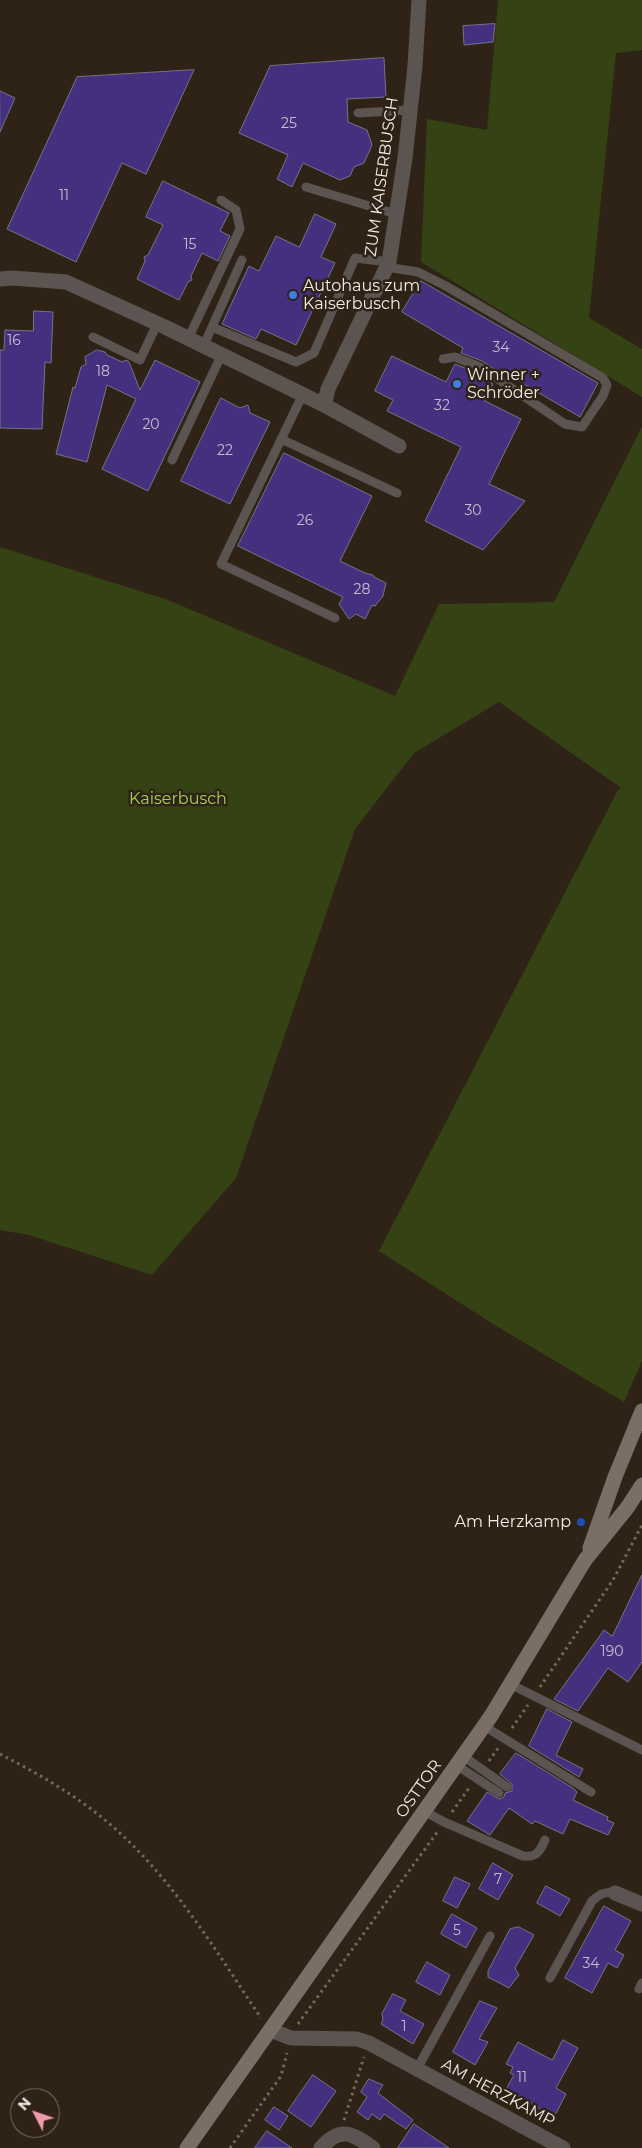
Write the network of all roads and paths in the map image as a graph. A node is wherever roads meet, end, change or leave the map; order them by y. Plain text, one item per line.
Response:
1 (419, 0) edge
2 (410, 110) junction
3 (358, 113) dead end
4 (306, 187) dead end
5 (221, 200) dead end
6 (396, 214) junction
7 (242, 260) dead end
8 (388, 265) junction
9 (0, 279) edge
10 (157, 324) junction
11 (212, 327) junction
12 (93, 337) dead end
13 (188, 339) junction
14 (203, 347) junction
15 (221, 356) junction
16 (443, 359) dead end
17 (302, 396) junction
18 (324, 405) junction
19 (281, 438) junction
20 (399, 446) dead end
21 (172, 460) dead end
22 (396, 493) dead end
23 (335, 618) dead end
24 (642, 1411) edge
25 (642, 1485) edge
26 (642, 1525) edge
27 (585, 1560) junction
28 (510, 1684) junction
29 (534, 1696) junction
30 (484, 1726) junction
31 (505, 1739) junction
32 (642, 1750) edge
33 (0, 1754) edge
34 (460, 1761) junction
35 (482, 1770) junction
36 (476, 1778) junction
37 (591, 1792) dead end
38 (424, 1811) junction
39 (444, 1822) junction
40 (545, 1840) dead end
41 (615, 1894) joint
42 (642, 1904) edge
43 (490, 1936) dead end
44 (550, 1978) dead end
45 (270, 2030) junction
46 (291, 2038) junction
47 (369, 2043) junction
48 (417, 2069) junction
49 (341, 2133) junction
50 (187, 2148) edge
51 (230, 2148) edge
52 (321, 2148) edge
53 (373, 2148) edge
54 (563, 2148) edge

1 - 2 street, ZUM KAISERBUSCH
2 - 3 lane
2 - 6 street, ZUM KAISERBUSCH
4 - 6 lane
5 - 13 lane
6 - 8 street, ZUM KAISERBUSCH
7 - 11 lane
8 - 11 lane
8 - 16 lane
8 - 18 street, ZUM KAISERBUSCH
9 - 10 street
10 - 12 lane
10 - 13 street
11 - 14 lane
13 - 14 street
14 - 15 street
15 - 17 street
15 - 21 lane
17 - 18 street
17 - 19 lane
18 - 20 street
19 - 22 lane
19 - 23 lane
24 - 27 main road, OSTTOR
25 - 27 main road, OSTTOR
26 - 29 path
27 - 28 main road, OSTTOR
28 - 29 lane
28 - 30 main road, OSTTOR
29 - 31 path
29 - 32 lane
30 - 31 lane
30 - 34 main road, OSTTOR
31 - 35 path
31 - 37 lane
33 - 45 path
34 - 35 lane
34 - 36 lane
34 - 38 main road, OSTTOR
35 - 36 lane
36 - 39 path
38 - 39 lane
38 - 45 main road, OSTTOR
39 - 40 lane
39 - 46 path
41 - 42 street
41 - 44 lane
43 - 48 lane, AM HERZKAMP
45 - 46 street, AM HERZKAMP
45 - 50 main road, OSTTOR
46 - 47 street, AM HERZKAMP
46 - 51 path
47 - 48 street, AM HERZKAMP
47 - 49 path
48 - 54 street, AM HERZKAMP
49 - 52 street
49 - 53 street

